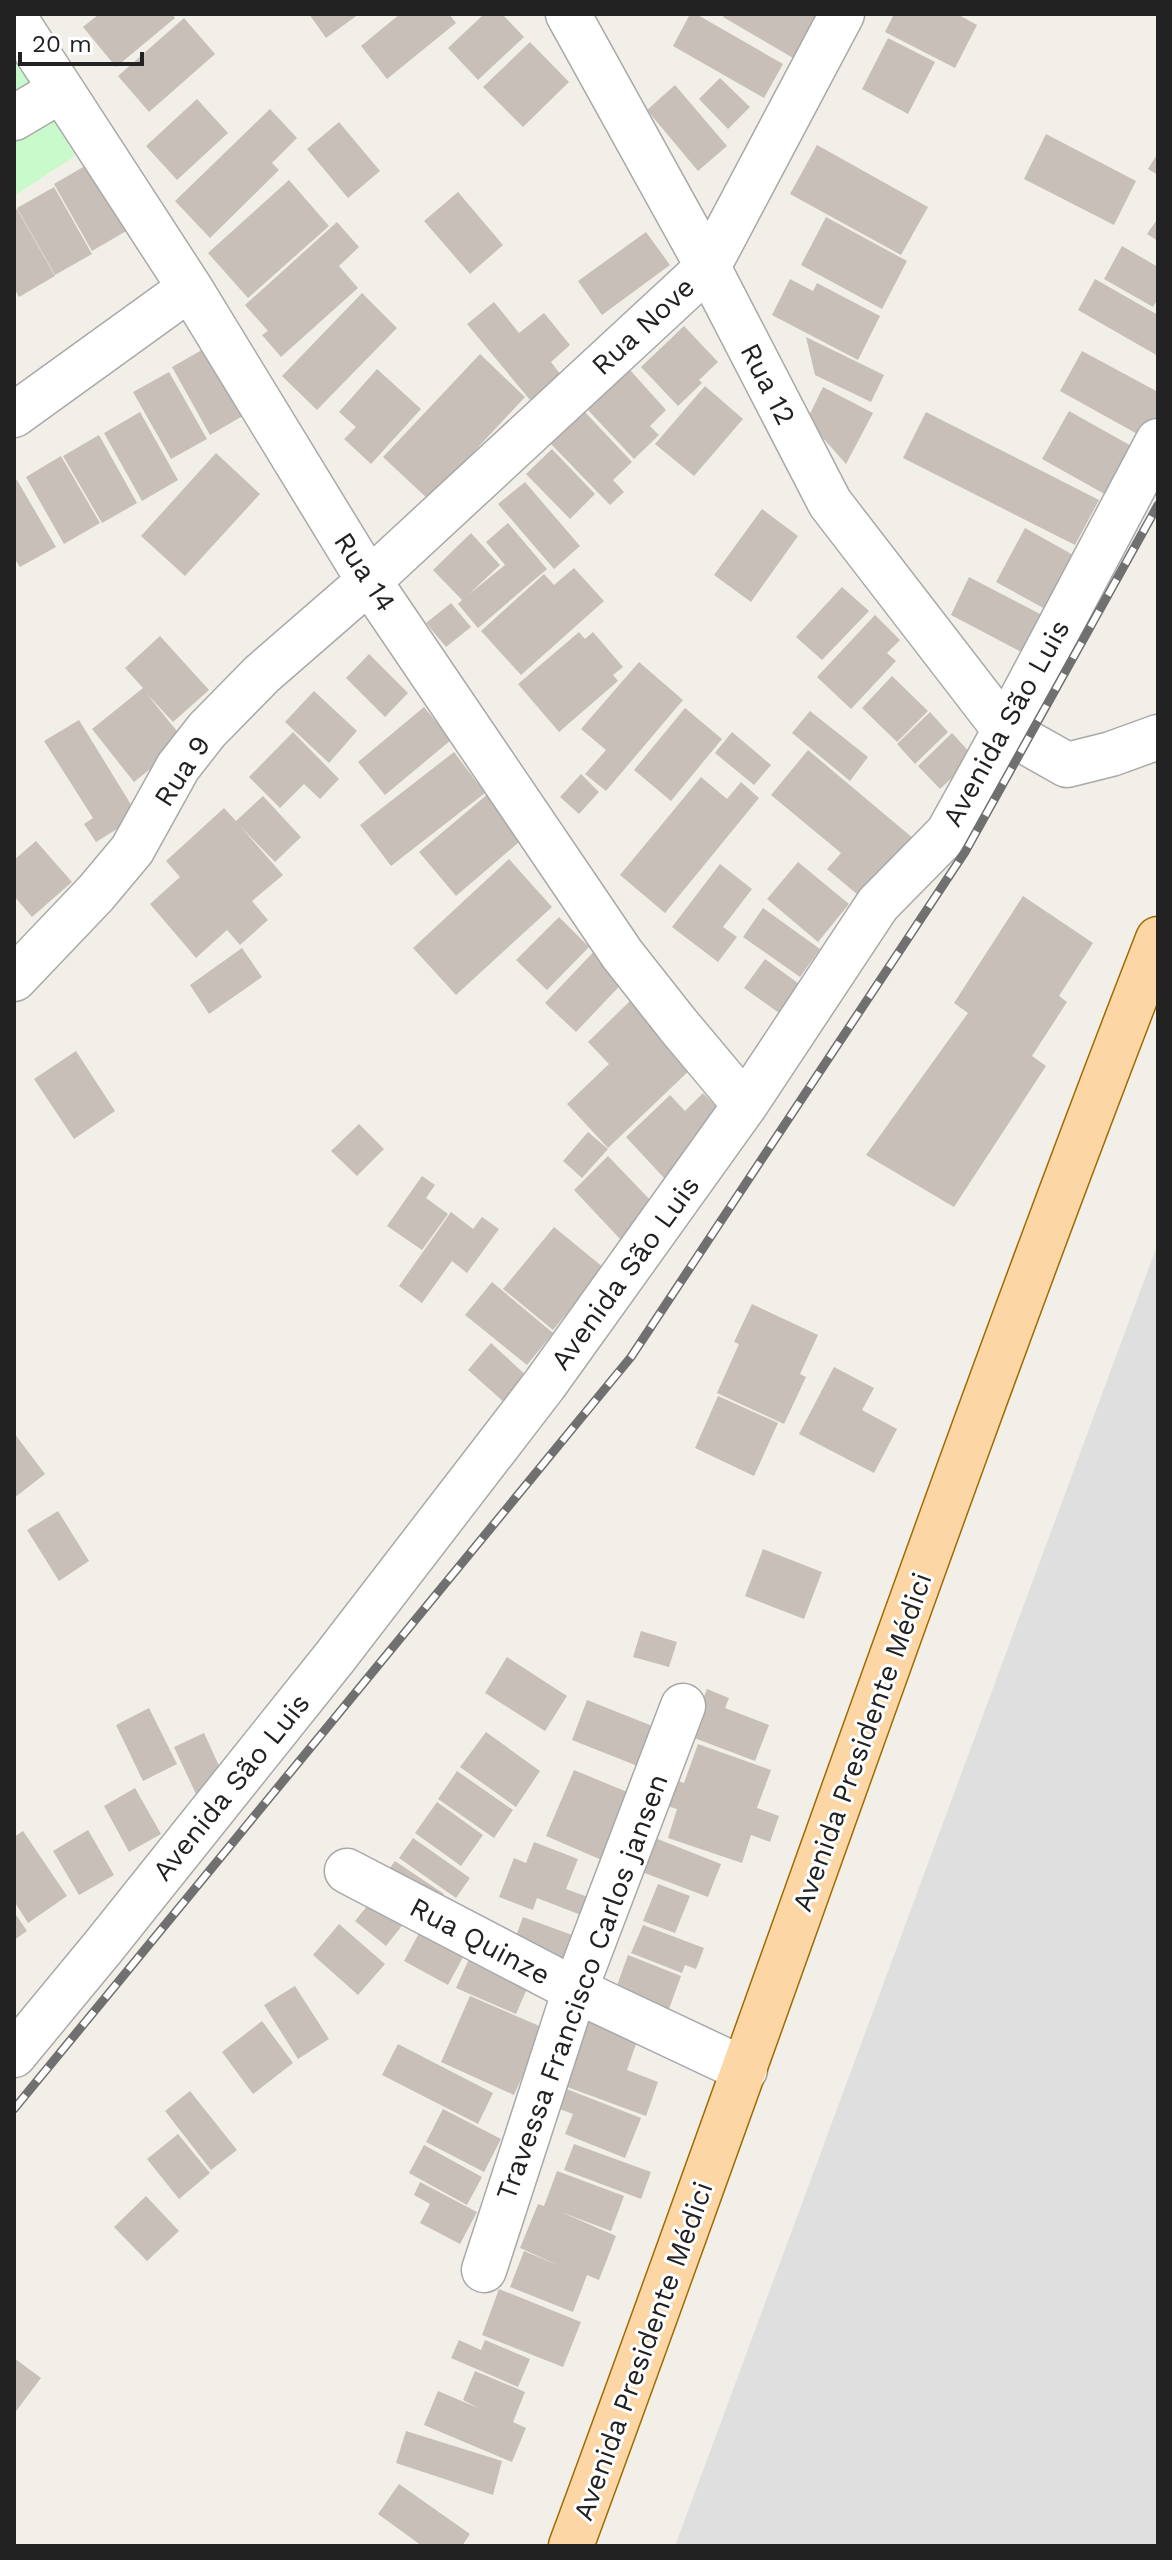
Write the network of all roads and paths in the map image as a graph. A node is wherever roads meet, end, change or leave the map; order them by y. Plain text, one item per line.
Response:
1 (568, 14) edge
2 (842, 14) edge
3 (14, 17) edge
4 (61, 90) junction
5 (14, 118) edge
6 (708, 267) junction
7 (190, 288) junction
8 (14, 415) edge
9 (1158, 441) edge
10 (369, 581) junction
11 (1005, 730) junction
12 (1158, 737) edge
13 (1158, 939) edge
14 (14, 979) edge
15 (745, 1105) junction
16 (683, 1706) dead end
17 (347, 1871) dead end
18 (575, 1990) junction
19 (14, 2055) edge
20 (745, 2070) junction
21 (484, 2270) dead end
22 (571, 2546) edge

1 - 6 street, Rua 12
2 - 6 street, Rua Nove
3 - 4 street, Rua 14
4 - 5 street
4 - 7 street, Rua 14
6 - 10 street, Rua Nove
6 - 11 street, Rua 12
7 - 8 street
7 - 10 street, Rua 14
9 - 11 street, Avenida São Luis
10 - 14 street, Rua 9
10 - 15 street, Rua 14
11 - 12 street
11 - 15 street, Avenida São Luis
13 - 20 main road, Avenida Presidente Médici
15 - 19 street, Avenida São Luis
16 - 18 street, Travessa Francisco Carlos jansen
17 - 18 street, Rua Quinze
18 - 20 street, Rua Quinze
18 - 21 street, Travessa Francisco Carlos jansen
20 - 22 main road, Avenida Presidente Médici

